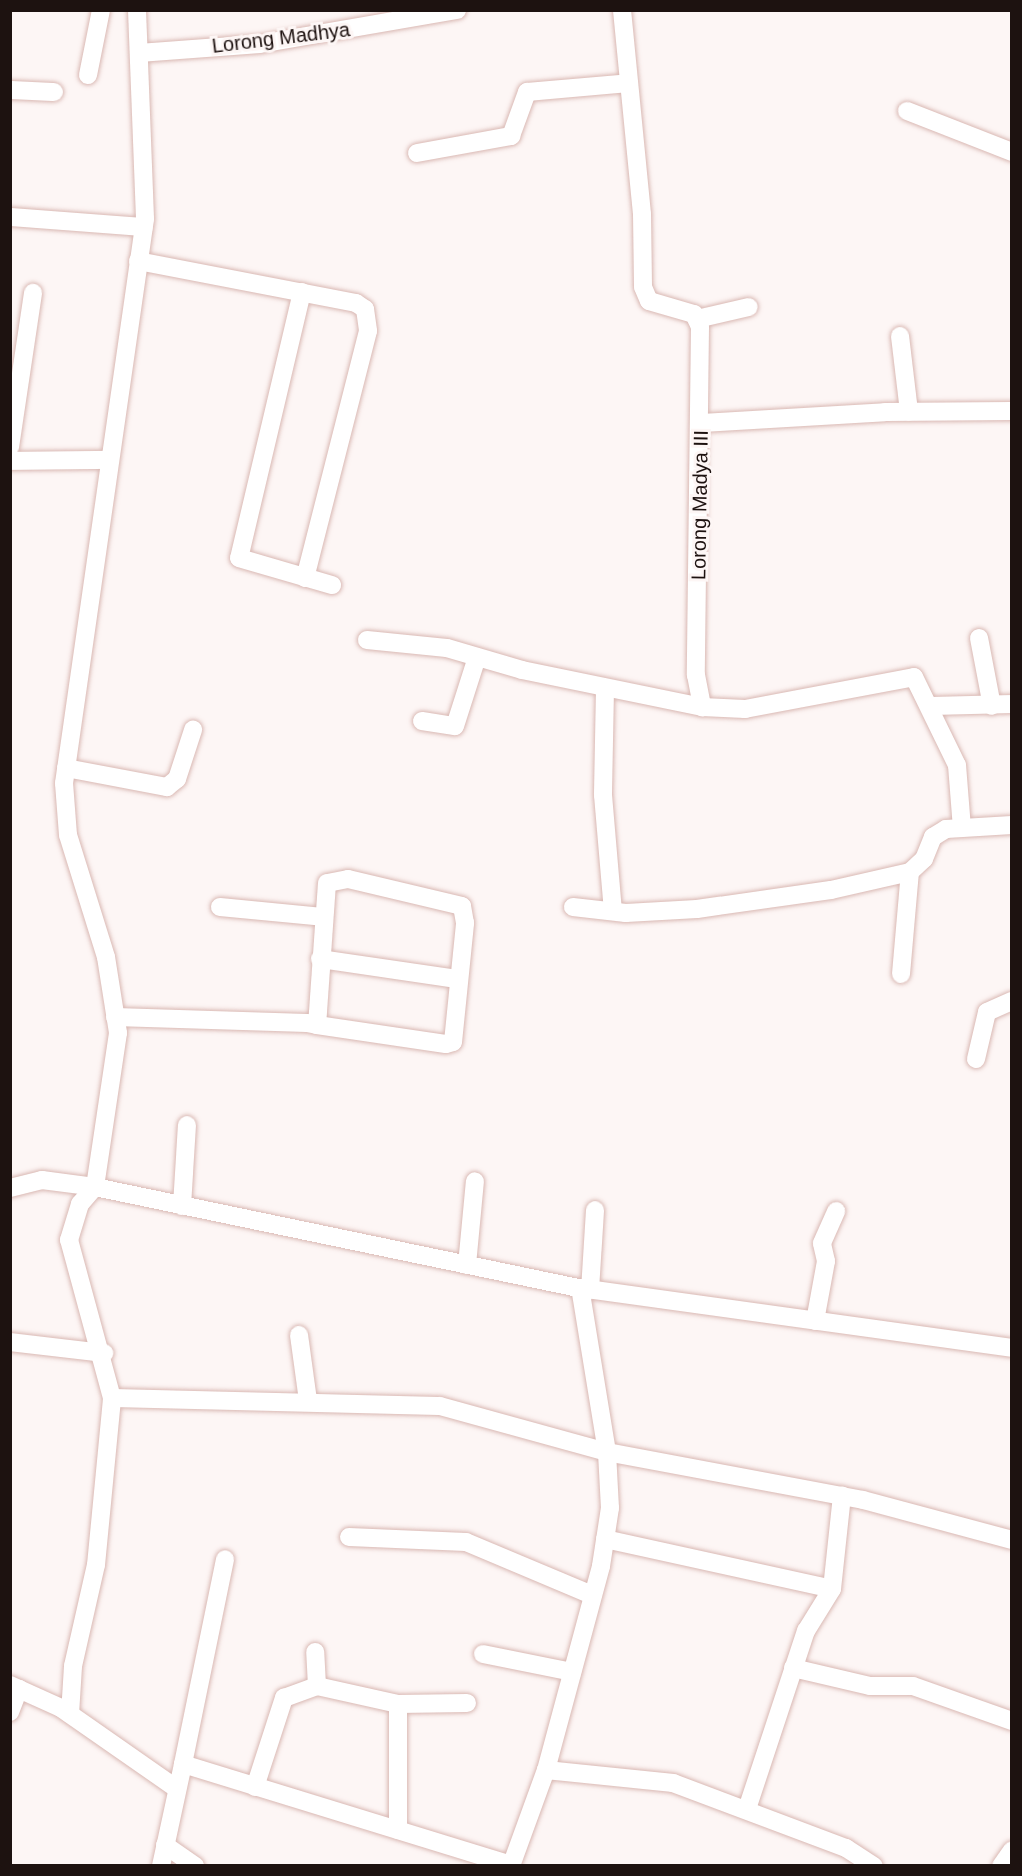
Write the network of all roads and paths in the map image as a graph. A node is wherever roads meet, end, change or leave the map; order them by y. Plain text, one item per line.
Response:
1 (101, 10) edge
2 (137, 10) edge
3 (457, 10) edge
4 (622, 10) edge
5 (139, 53) junction
6 (88, 75) dead end
7 (629, 83) junction
8 (10, 90) edge
9 (54, 92) dead end
10 (907, 111) dead end
11 (1011, 152) edge
12 (417, 153) dead end
13 (10, 217) edge
14 (144, 227) junction
15 (138, 261) junction
16 (302, 292) junction
17 (33, 293) dead end
18 (749, 307) dead end
19 (697, 319) junction
20 (900, 336) dead end
21 (909, 411) junction
22 (1011, 411) edge
23 (702, 423) junction
24 (10, 447) edge
25 (10, 460) edge
26 (109, 460) junction
27 (305, 578) junction
28 (332, 585) dead end
29 (979, 638) dead end
30 (367, 640) dead end
31 (477, 657) junction
32 (605, 689) junction
33 (1011, 704) edge
34 (931, 706) junction
35 (992, 706) junction
36 (702, 707) junction
37 (422, 721) dead end
38 (193, 730) dead end
39 (66, 768) junction
40 (1011, 825) edge
41 (962, 828) junction
42 (910, 872) junction
43 (220, 907) dead end
44 (573, 907) dead end
45 (613, 911) junction
46 (323, 917) junction
47 (320, 959) junction
48 (901, 974) dead end
49 (457, 979) junction
50 (1011, 1001) edge
51 (115, 1017) junction
52 (317, 1024) junction
53 (976, 1059) dead end
54 (187, 1125) dead end
55 (475, 1181) dead end
56 (95, 1187) junction
57 (10, 1188) edge
58 (182, 1206) junction
59 (595, 1210) dead end
60 (836, 1211) dead end
61 (467, 1265) junction
62 (585, 1289) junction
63 (815, 1321) junction
64 (299, 1335) dead end
65 (10, 1342) edge
66 (1011, 1348) edge
67 (104, 1353) junction
68 (112, 1398) junction
69 (308, 1401) junction
70 (607, 1452) junction
71 (842, 1496) junction
72 (349, 1537) dead end
73 (605, 1539) junction
74 (1011, 1540) edge
75 (225, 1559) dead end
76 (832, 1589) junction
77 (592, 1595) junction
78 (315, 1652) dead end
79 (483, 1654) dead end
80 (793, 1668) junction
81 (572, 1672) junction
82 (317, 1686) junction
83 (15, 1687) edge
84 (467, 1703) dead end
85 (398, 1704) junction
86 (10, 1712) edge
87 (70, 1714) junction
88 (1011, 1721) edge
89 (183, 1764) junction
90 (546, 1770) junction
91 (255, 1787) junction
92 (177, 1789) junction
93 (747, 1809) junction
94 (398, 1830) junction
95 (165, 1845) junction
96 (1011, 1850) edge
97 (511, 1865) edge
98 (161, 1866) edge
99 (195, 1866) edge
100 (874, 1866) edge
101 (1001, 1866) edge

1 - 6 street
2 - 5 street
3 - 5 street, Lorong Madhya
4 - 7 street
5 - 14 street
7 - 12 street
7 - 19 street
8 - 9 street
10 - 11 street
13 - 14 street
14 - 15 street
15 - 16 street
15 - 26 street
16 - 27 street
16 - 27 street
17 - 24 street
18 - 19 street
19 - 23 street, Lorong Madya III
20 - 21 street
21 - 22 street
21 - 23 street
23 - 36 street, Lorong Madya III
25 - 26 street
26 - 39 street
27 - 28 street
29 - 35 street
30 - 31 street
31 - 32 street
31 - 37 street
32 - 36 street
32 - 45 street
33 - 35 street
34 - 35 street
34 - 36 street
34 - 41 street
38 - 39 street
39 - 51 street
40 - 41 street
41 - 42 street
42 - 45 street
42 - 48 street
43 - 46 street
44 - 45 street
46 - 47 street
46 - 49 street
47 - 49 street
47 - 52 street
49 - 52 street
50 - 53 street
51 - 52 street
51 - 56 street
54 - 58 street
55 - 61 street
56 - 57 street
56 - 58 street
56 - 67 street
58 - 61 street
59 - 62 street
60 - 63 street
61 - 62 street
62 - 63 street
62 - 70 street
63 - 66 street
64 - 69 street
65 - 67 street
67 - 68 street
68 - 69 street
68 - 87 street
69 - 70 street
70 - 71 street
70 - 73 street
71 - 74 street
71 - 76 street
72 - 77 street
73 - 76 street
73 - 77 street
75 - 89 street
76 - 80 street
77 - 81 street
78 - 82 street
79 - 81 street
80 - 88 street
80 - 93 street
81 - 90 street
82 - 85 street
82 - 91 street
83 - 86 street
83 - 87 street
84 - 85 street
85 - 94 street
87 - 92 street
89 - 91 street
89 - 92 street
90 - 93 street
90 - 97 street
91 - 94 street
92 - 95 street
93 - 100 street
94 - 97 street
95 - 98 street
95 - 99 street
96 - 101 street

